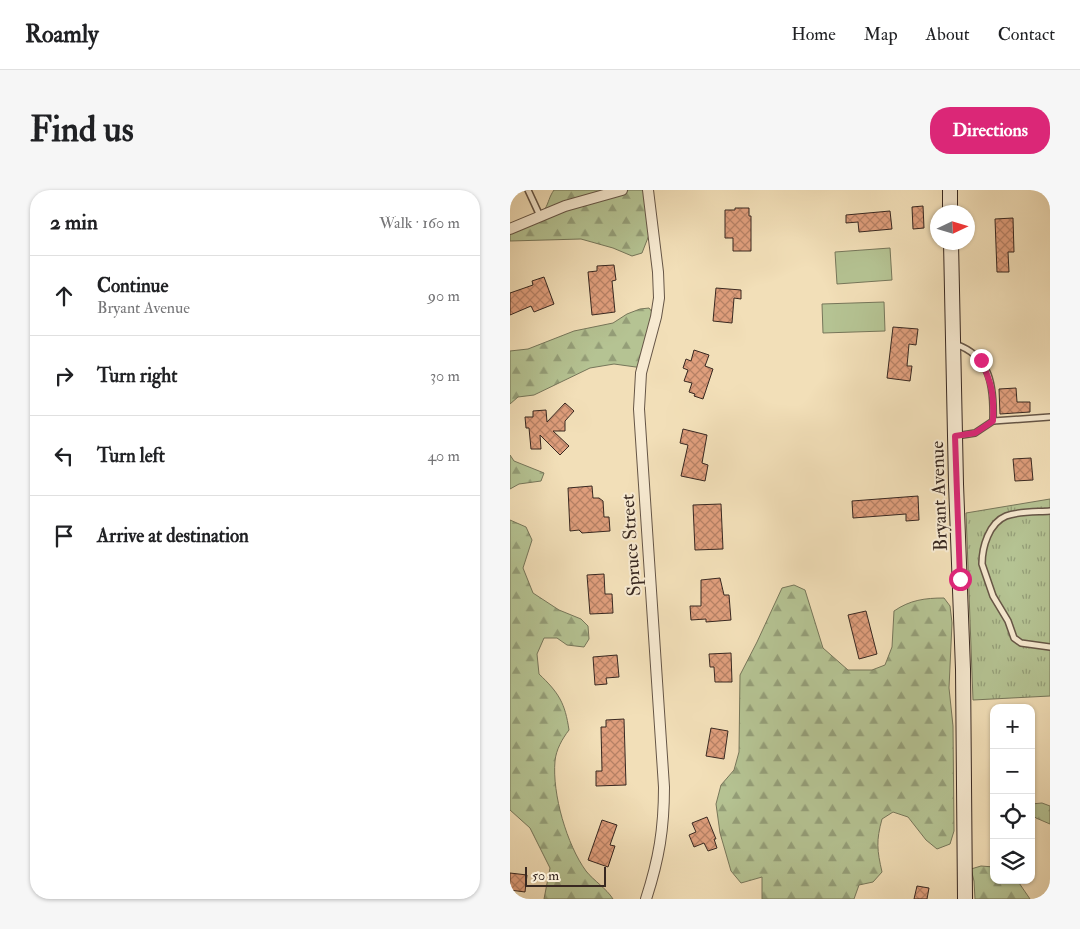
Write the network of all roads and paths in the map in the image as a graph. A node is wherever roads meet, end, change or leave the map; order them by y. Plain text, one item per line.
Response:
1 (528, 190) edge
2 (622, 190) edge
3 (648, 190) edge
4 (950, 190) edge
5 (950, 205) edge
6 (540, 216) junction
7 (510, 229) edge
8 (951, 250) edge
9 (953, 343) junction
10 (1050, 417) edge
11 (993, 421) junction
12 (955, 436) junction
13 (1050, 511) edge
14 (1050, 647) edge
15 (646, 899) edge
16 (966, 899) edge

1 - 6 lane
2 - 6 street
3 - 15 street, Spruce Street
4 - 5 main road
6 - 7 street
8 - 9 main road, Bryant Avenue
9 - 11 lane
9 - 12 main road, Bryant Avenue
10 - 11 lane
11 - 12 lane
12 - 16 main road, Bryant Avenue
13 - 14 lane

